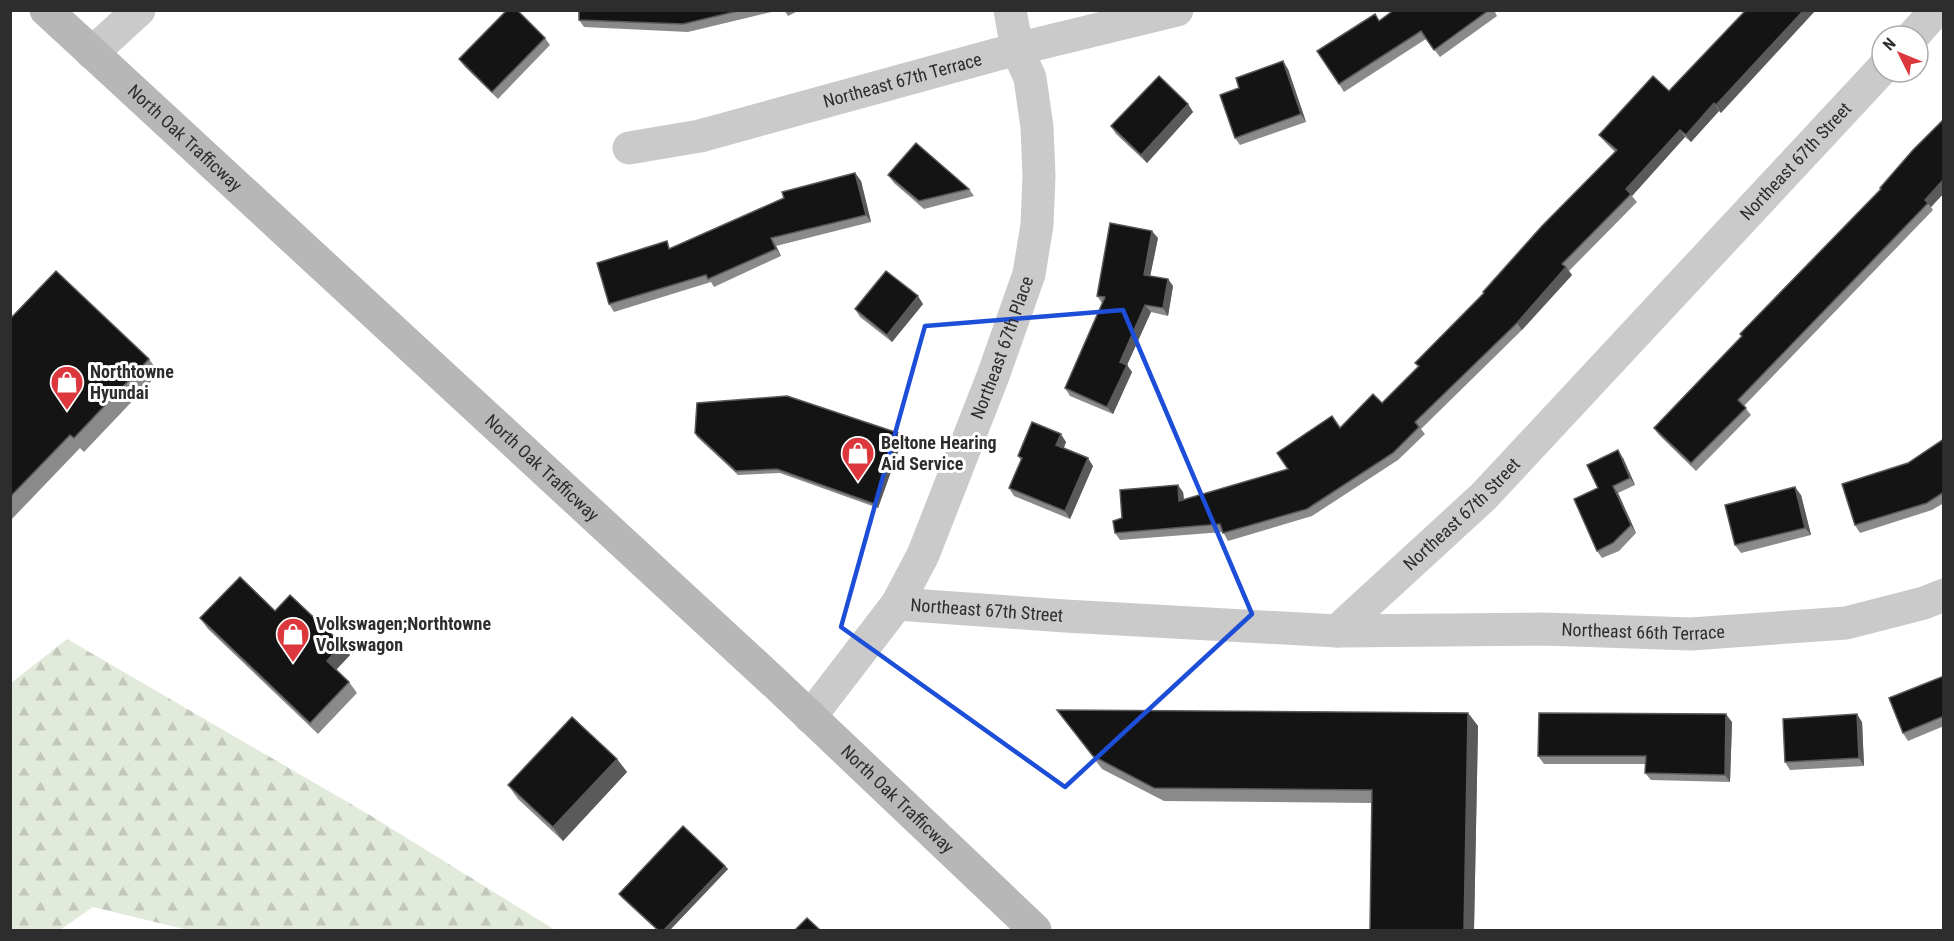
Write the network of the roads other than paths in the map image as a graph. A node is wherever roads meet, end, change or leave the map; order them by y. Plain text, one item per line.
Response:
1 (46, 10) edge
2 (140, 10) edge
3 (1010, 10) edge
4 (1177, 10) edge
5 (1936, 10) edge
6 (1924, 24) edge
7 (1017, 49) junction
8 (92, 53) junction
9 (1870, 82) edge
10 (629, 148) dead end
11 (1944, 595) edge
12 (897, 604) junction
13 (1336, 631) junction
14 (810, 717) junction
15 (1035, 930) edge

1 - 8 main road, North Oak Trafficway
2 - 8 street
3 - 7 street, Northeast 67th Place
4 - 7 street, Northeast 67th Terrace
5 - 6 street
7 - 10 street, Northeast 67th Terrace
7 - 12 street, Northeast 67th Place
8 - 14 main road, North Oak Trafficway
9 - 13 street, Northeast 67th Street
11 - 13 street, Northeast 66th Terrace
12 - 13 street, Northeast 67th Street
12 - 14 street, Northeast 67th Place
14 - 15 main road, North Oak Trafficway

